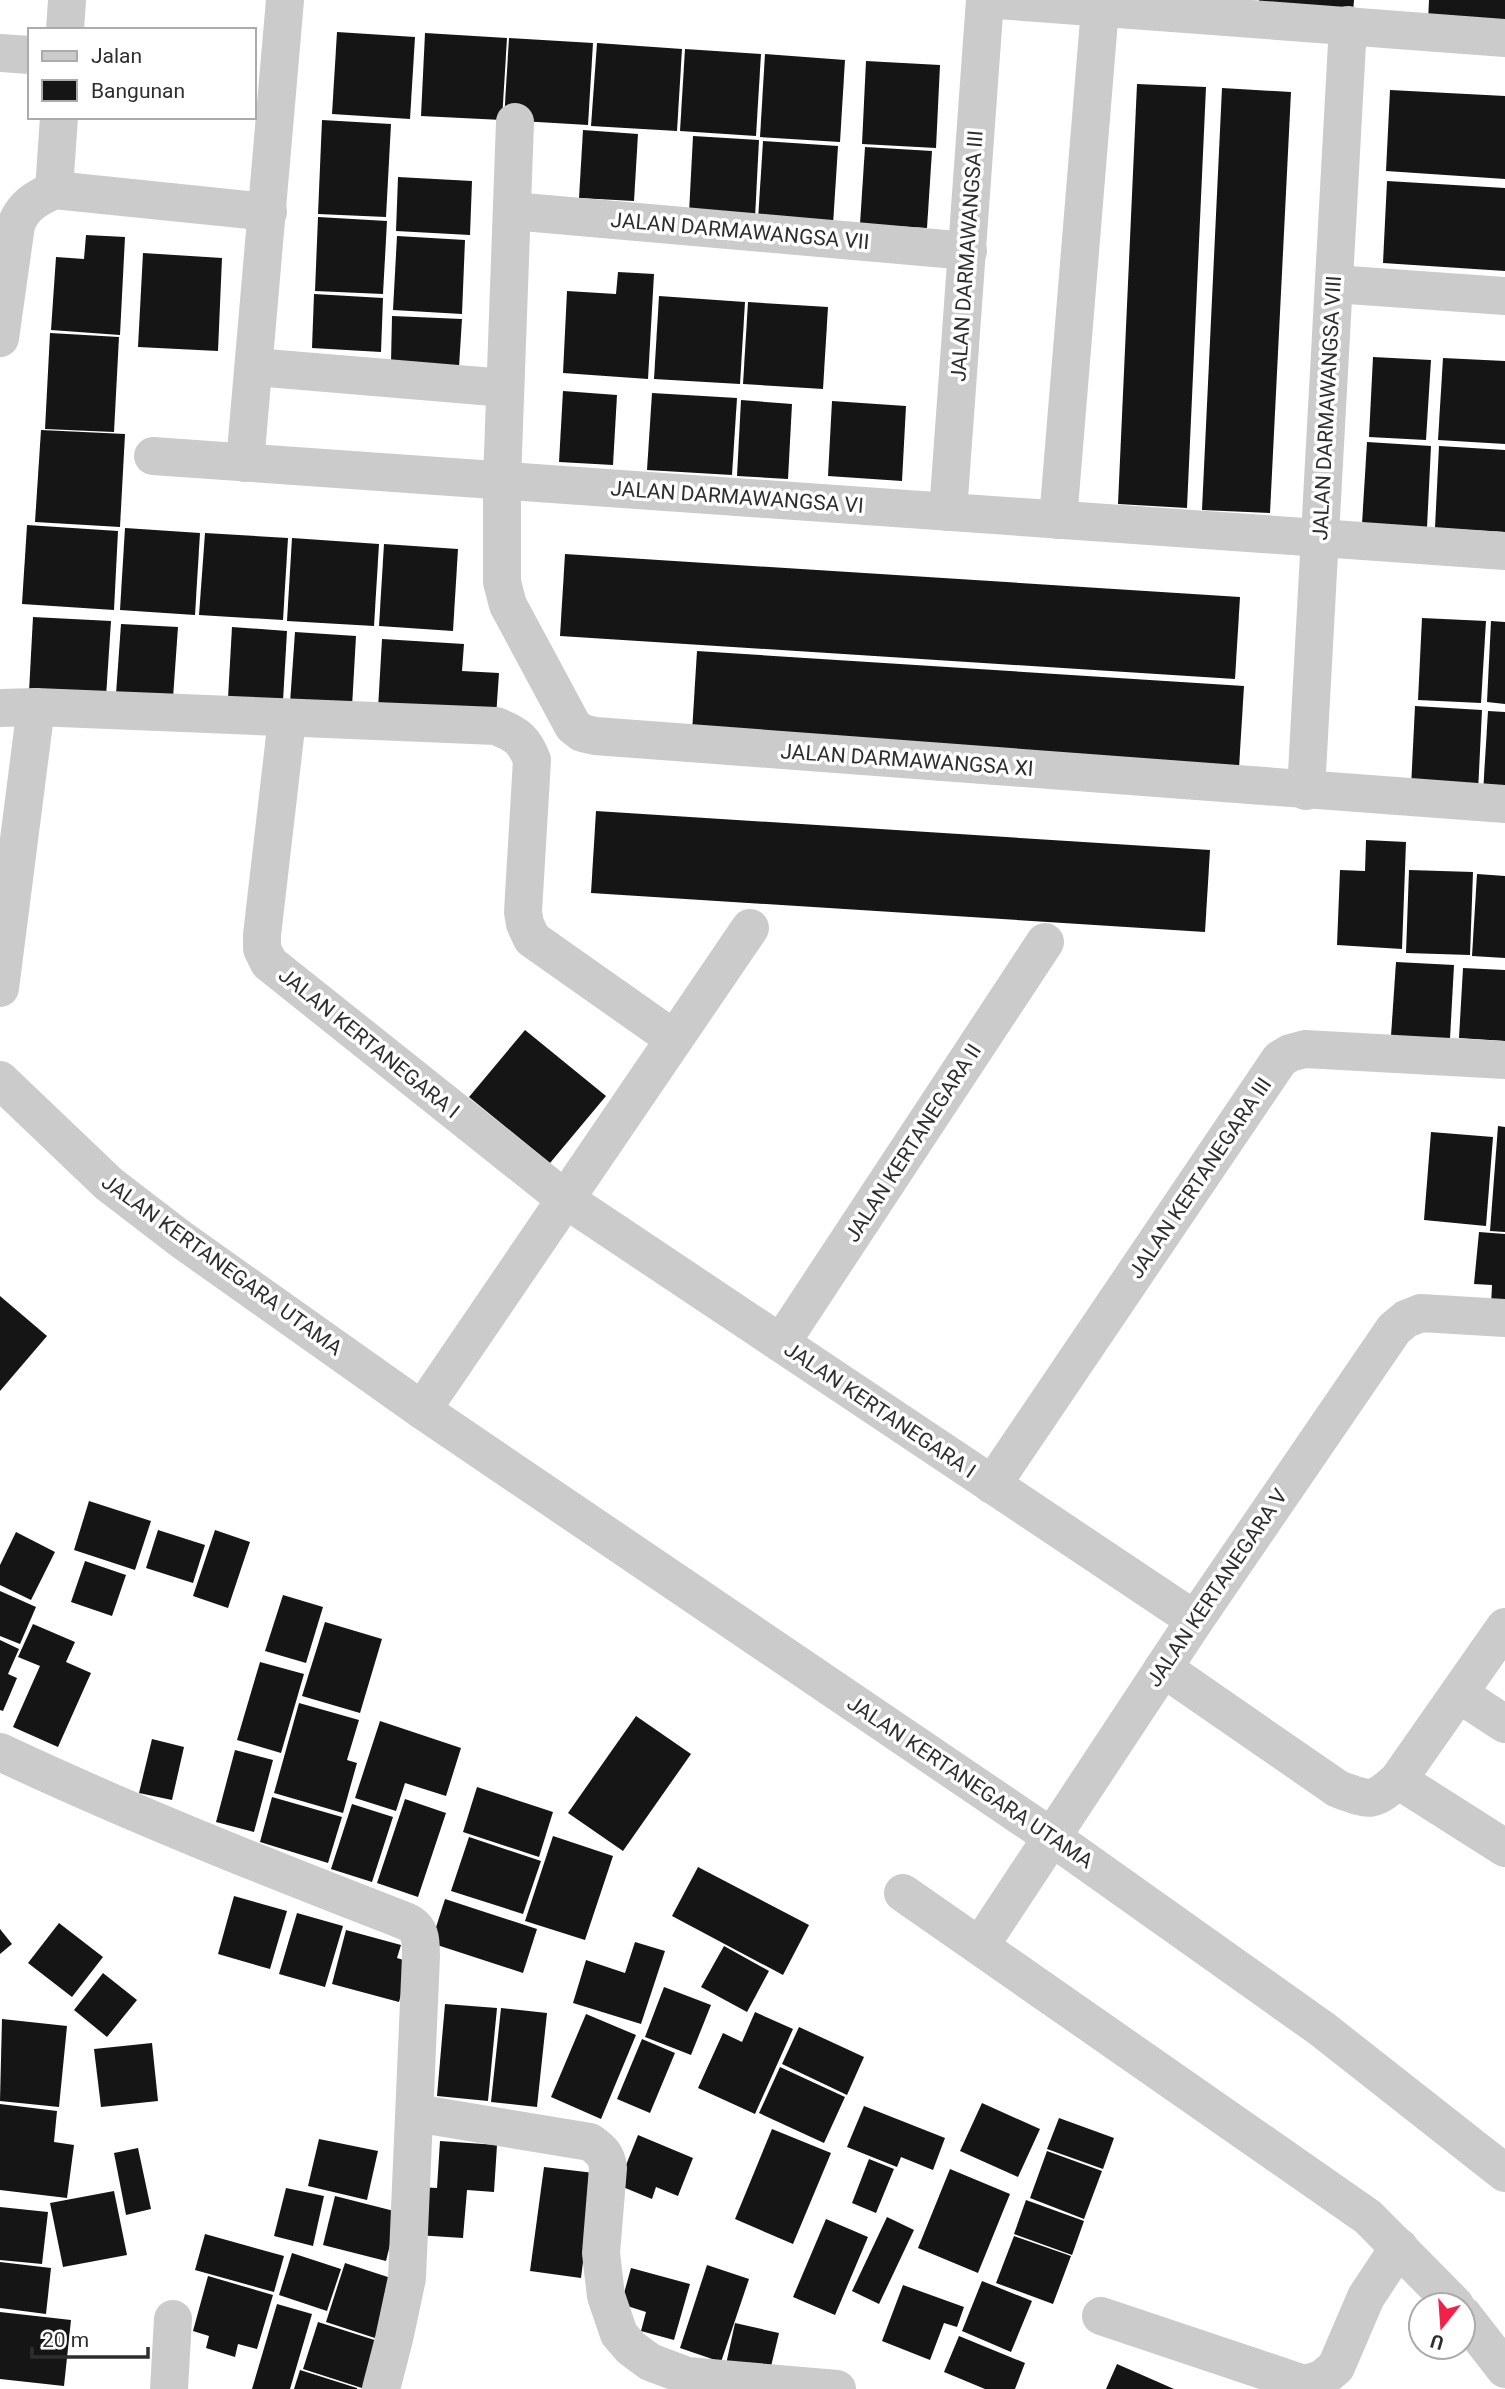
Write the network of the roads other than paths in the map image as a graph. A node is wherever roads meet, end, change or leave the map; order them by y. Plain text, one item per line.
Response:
1 (67, 0) edge
2 (285, 0) edge
3 (985, 0) edge
4 (997, 0) edge
5 (1100, 8) junction
6 (1389, 14) edge
7 (1348, 25) junction
8 (65, 28) edge
9 (1505, 38) edge
10 (0, 52) edge
11 (28, 55) edge
12 (59, 119) edge
13 (515, 122) dead end
14 (54, 190) junction
15 (512, 211) junction
16 (268, 212) junction
17 (968, 251) junction
18 (1334, 284) junction
19 (1505, 296) edge
20 (0, 338) edge
21 (254, 367) junction
22 (505, 388) junction
23 (153, 456) dead end
24 (245, 463) junction
25 (502, 481) junction
26 (948, 512) junction
27 (1058, 520) junction
28 (1320, 539) junction
29 (1505, 551) edge
30 (18, 708) edge
31 (287, 719) junction
32 (1306, 791) junction
33 (1505, 804) edge
34 (750, 928) dead end
35 (1045, 942) dead end
36 (0, 988) edge
37 (674, 1039) junction
38 (1505, 1060) edge
39 (0, 1080) edge
40 (565, 1199) junction
41 (1505, 1318) edge
42 (781, 1343) junction
43 (422, 1410) junction
44 (992, 1485) junction
45 (1195, 1619) junction
46 (1505, 1627) edge
47 (1163, 1668) junction
48 (1459, 1694) junction
49 (1505, 1724) edge
50 (0, 1752) edge
51 (1398, 1780) junction
52 (1053, 1838) junction
53 (1505, 1848) edge
54 (903, 1894) dead end
55 (980, 1946) junction
56 (415, 2113) junction
57 (1505, 2173) edge
58 (1399, 2247) junction
59 (1441, 2291) edge
60 (1101, 2316) dead end
61 (173, 2319) dead end
62 (1477, 2333) edge
63 (1505, 2369) edge
64 (170, 2389) edge
65 (381, 2389) edge
66 (837, 2389) edge

1 - 8 street
2 - 16 street
3 - 17 street, JALAN DARMAWANGSA III
4 - 5 street
5 - 7 street
5 - 27 street
6 - 7 street
6 - 9 street
7 - 18 street, JALAN DARMAWANGSA VIII
10 - 11 street
12 - 14 street
13 - 15 street
14 - 16 street
14 - 20 street
15 - 17 street, JALAN DARMAWANGSA VII
15 - 22 street
16 - 21 street
17 - 26 street, JALAN DARMAWANGSA III
18 - 19 street
18 - 28 street, JALAN DARMAWANGSA VIII
21 - 22 street
21 - 24 street
22 - 25 street
23 - 24 street, JALAN DARMAWANGSA VI
24 - 25 street, JALAN DARMAWANGSA VI
25 - 26 street, JALAN DARMAWANGSA VI
25 - 32 street, JALAN DARMAWANGSA XI
26 - 27 street, JALAN DARMAWANGSA VI
27 - 28 street, JALAN DARMAWANGSA VI
28 - 29 street, JALAN DARMAWANGSA VI
28 - 32 street, JALAN DARMAWANGSA VIII
30 - 31 street
30 - 36 street
31 - 37 street
31 - 40 street, JALAN KERTANEGARA I
32 - 33 street, JALAN DARMAWANGSA XI
34 - 37 street
35 - 42 street, JALAN KERTANEGARA II
37 - 40 street
38 - 44 street, JALAN KERTANEGARA III
39 - 43 street, JALAN KERTANEGARA UTAMA
40 - 42 street, JALAN KERTANEGARA I
40 - 43 street
41 - 45 street, JALAN KERTANEGARA V
42 - 44 street, JALAN KERTANEGARA I
43 - 52 street, JALAN KERTANEGARA UTAMA
44 - 45 street, JALAN KERTANEGARA I
45 - 47 street, JALAN KERTANEGARA V
46 - 48 street
47 - 51 street
47 - 52 street, JALAN KERTANEGARA V
48 - 49 street
48 - 51 street
50 - 56 street
51 - 53 street
52 - 55 street, JALAN KERTANEGARA V
52 - 57 street, JALAN KERTANEGARA UTAMA
54 - 55 street
55 - 58 street
56 - 65 street
56 - 66 street
58 - 59 street
58 - 60 street
61 - 64 street
62 - 63 street

